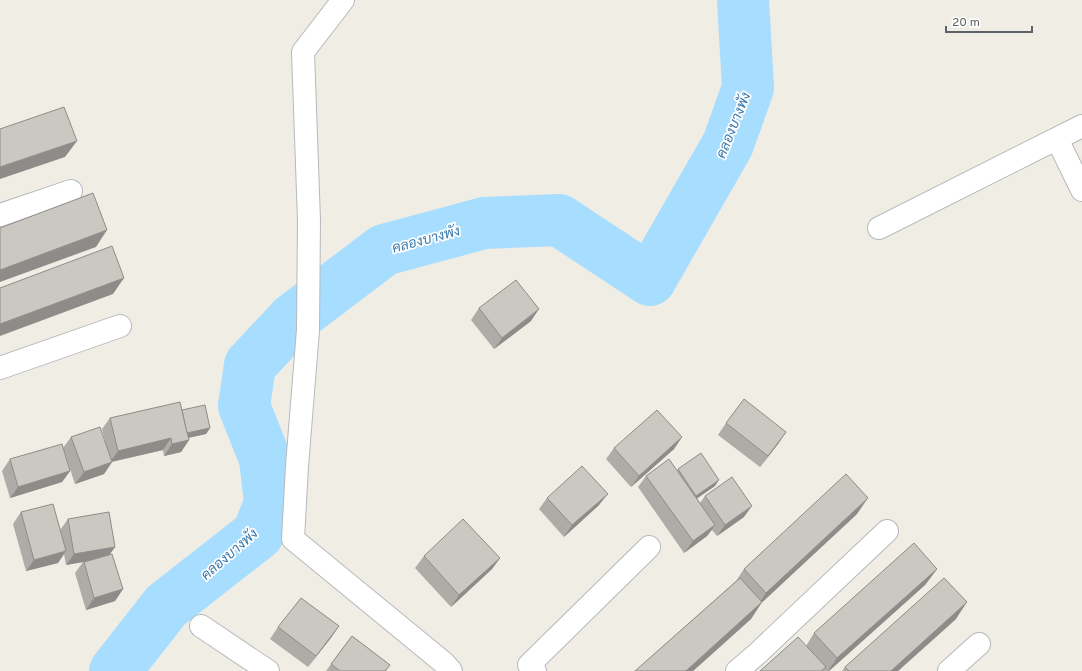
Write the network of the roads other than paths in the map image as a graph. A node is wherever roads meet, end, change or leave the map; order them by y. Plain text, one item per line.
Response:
1 (343, 0) edge
2 (1082, 126) edge
3 (1057, 139) junction
4 (1082, 190) edge
5 (71, 191) dead end
6 (0, 215) edge
7 (879, 228) dead end
8 (120, 326) dead end
9 (0, 368) edge
10 (887, 531) dead end
11 (649, 547) dead end
12 (201, 626) dead end
13 (979, 644) dead end
14 (268, 671) edge
15 (451, 671) edge
16 (535, 671) edge
17 (737, 671) edge
18 (949, 671) edge

1 - 15 street
2 - 3 street
3 - 4 street
3 - 7 street
5 - 6 street
8 - 9 street
10 - 17 street
11 - 16 street
12 - 14 street
13 - 18 street

